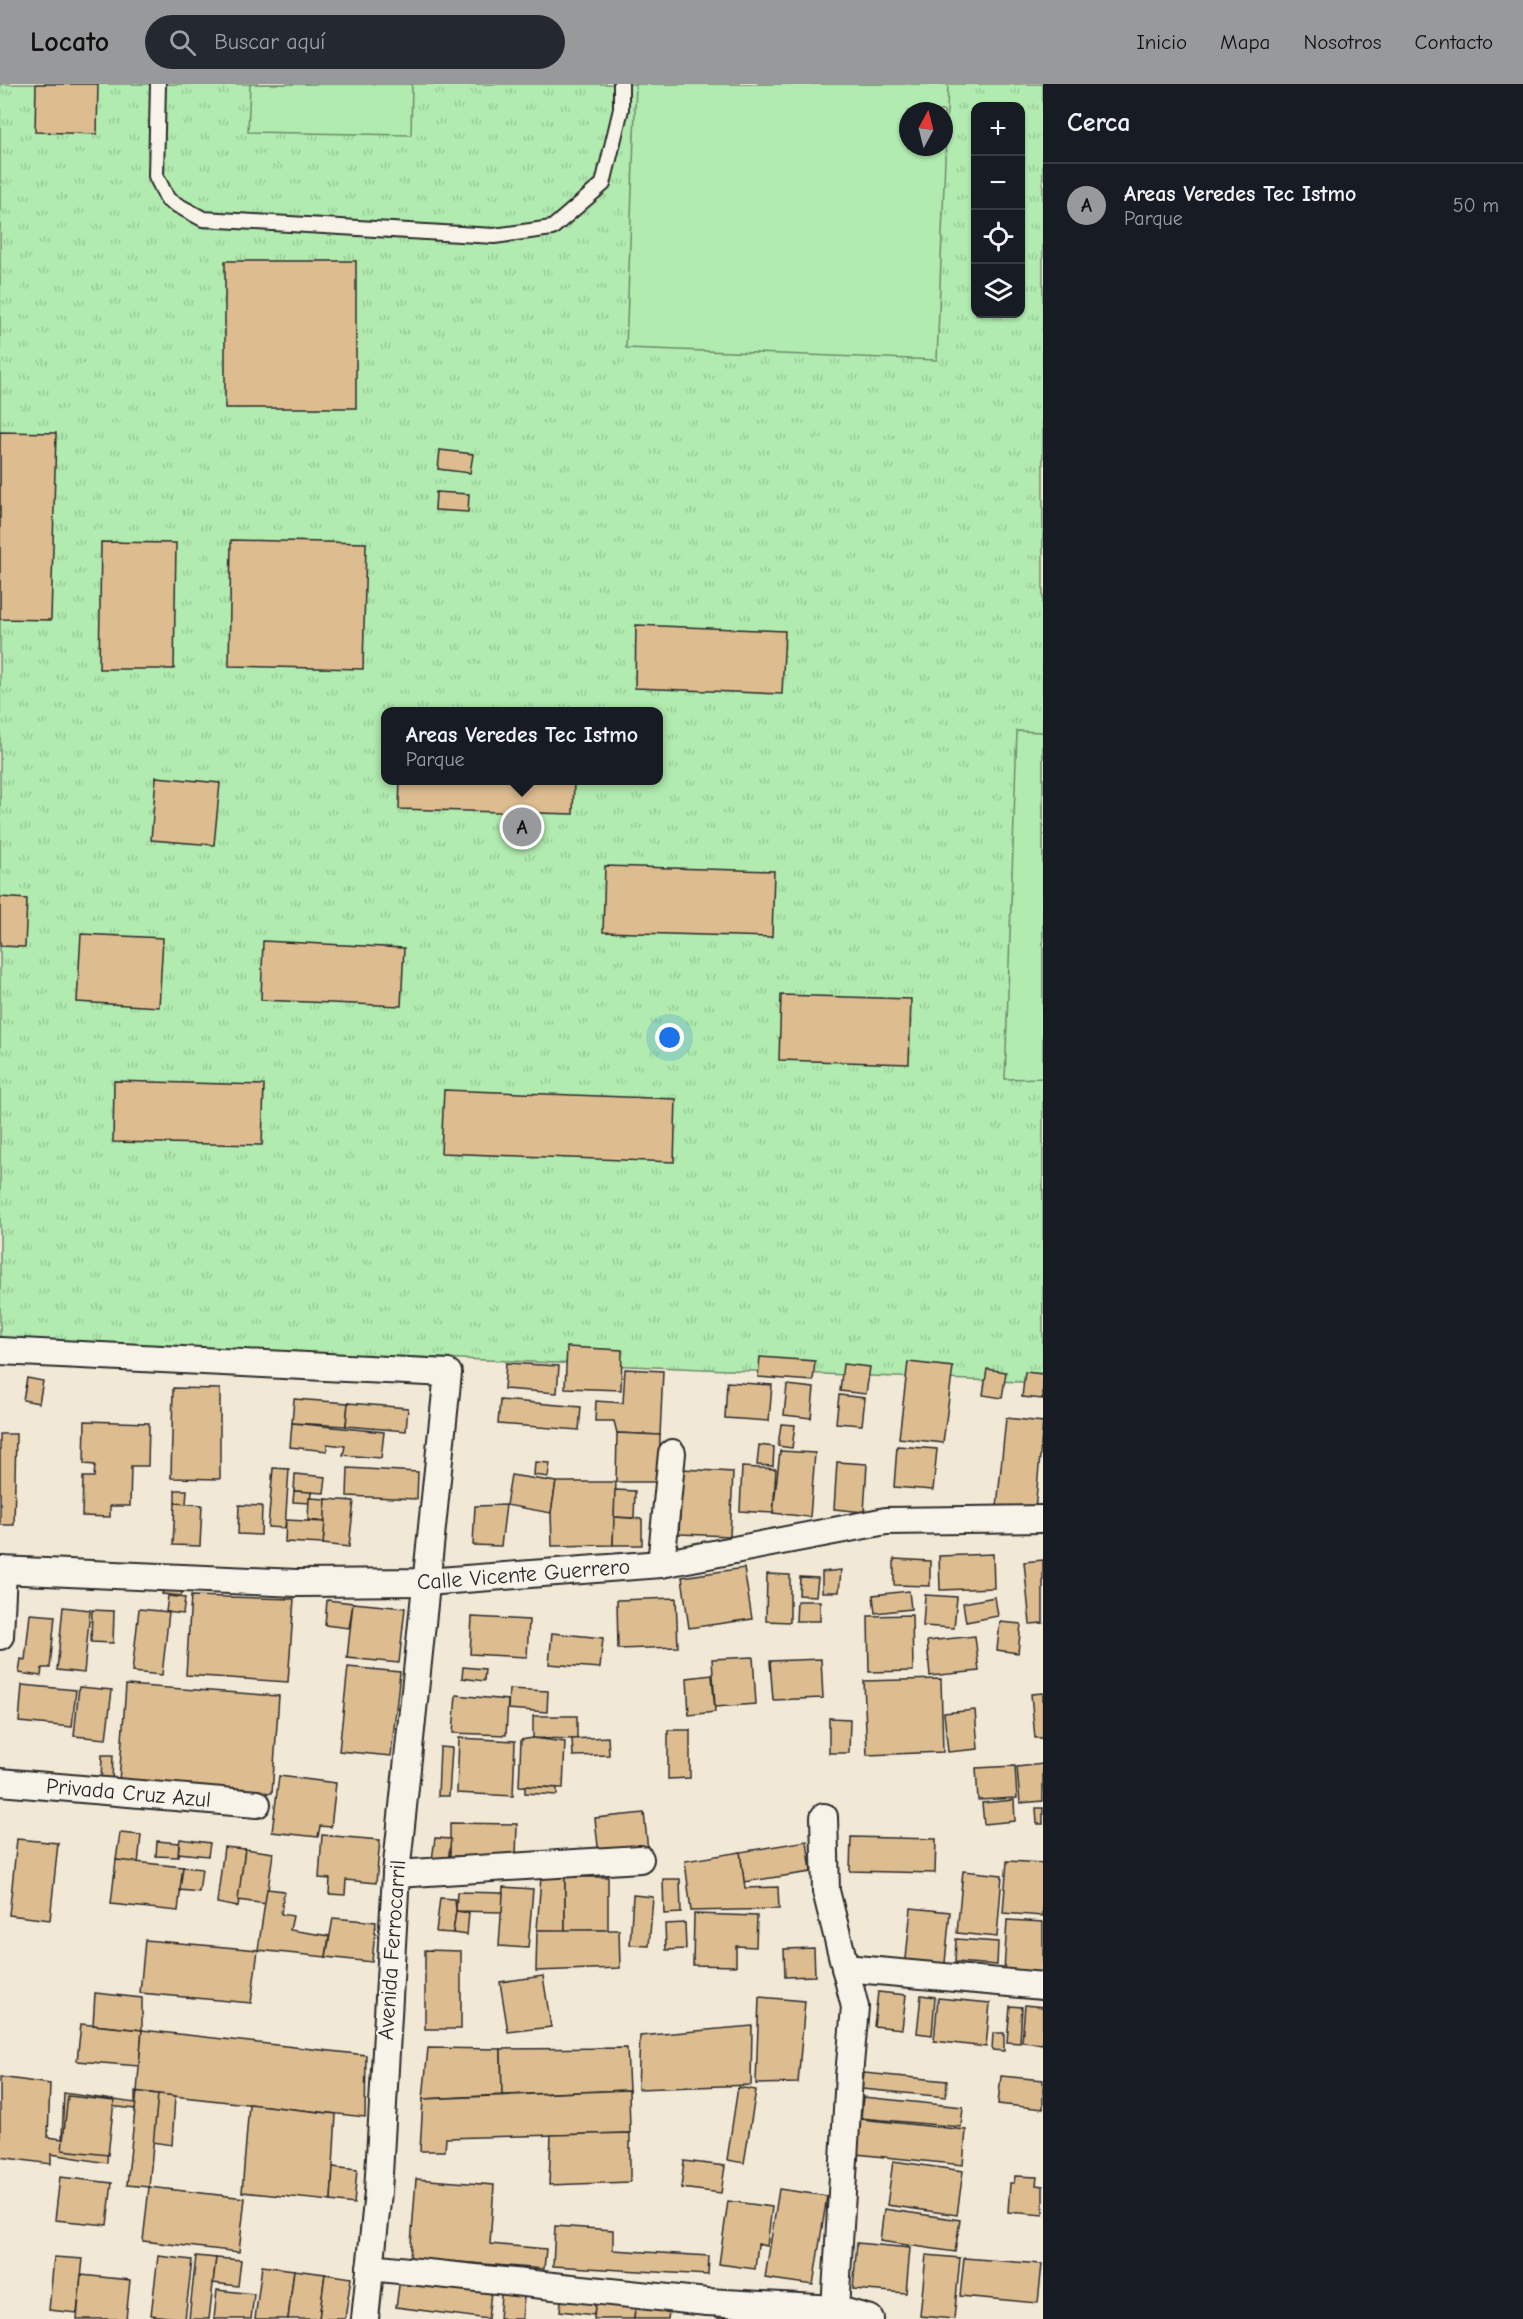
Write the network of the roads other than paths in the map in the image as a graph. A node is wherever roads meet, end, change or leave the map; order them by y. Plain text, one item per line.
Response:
1 (158, 84) edge
2 (621, 84) edge
3 (0, 1351) edge
4 (672, 1453) dead end
5 (1043, 1519) edge
6 (661, 1564) junction
7 (1, 1570) edge
8 (426, 1582) junction
9 (0, 1636) edge
10 (0, 1782) edge
11 (257, 1804) dead end
12 (824, 1816) dead end
13 (640, 1859) dead end
14 (396, 1874) junction
15 (845, 1968) junction
16 (1043, 1986) edge
17 (370, 2267) junction
18 (835, 2309) junction
19 (365, 2319) edge
20 (870, 2319) edge

1 - 2 lane
3 - 8 street, Avenida Ferrocarril
4 - 6 street
5 - 6 street, Calle Vicente Guerrero
6 - 8 street, Calle Vicente Guerrero
7 - 8 street, Calle Vicente Guerrero
7 - 9 street
8 - 14 street, Avenida Ferrocarril
10 - 11 street, Privada Cruz Azul
12 - 15 street
13 - 14 street
14 - 17 street, Avenida Ferrocarril
15 - 16 street
15 - 18 street
17 - 18 street
17 - 19 street, Avenida Ferrocarril
18 - 20 street

